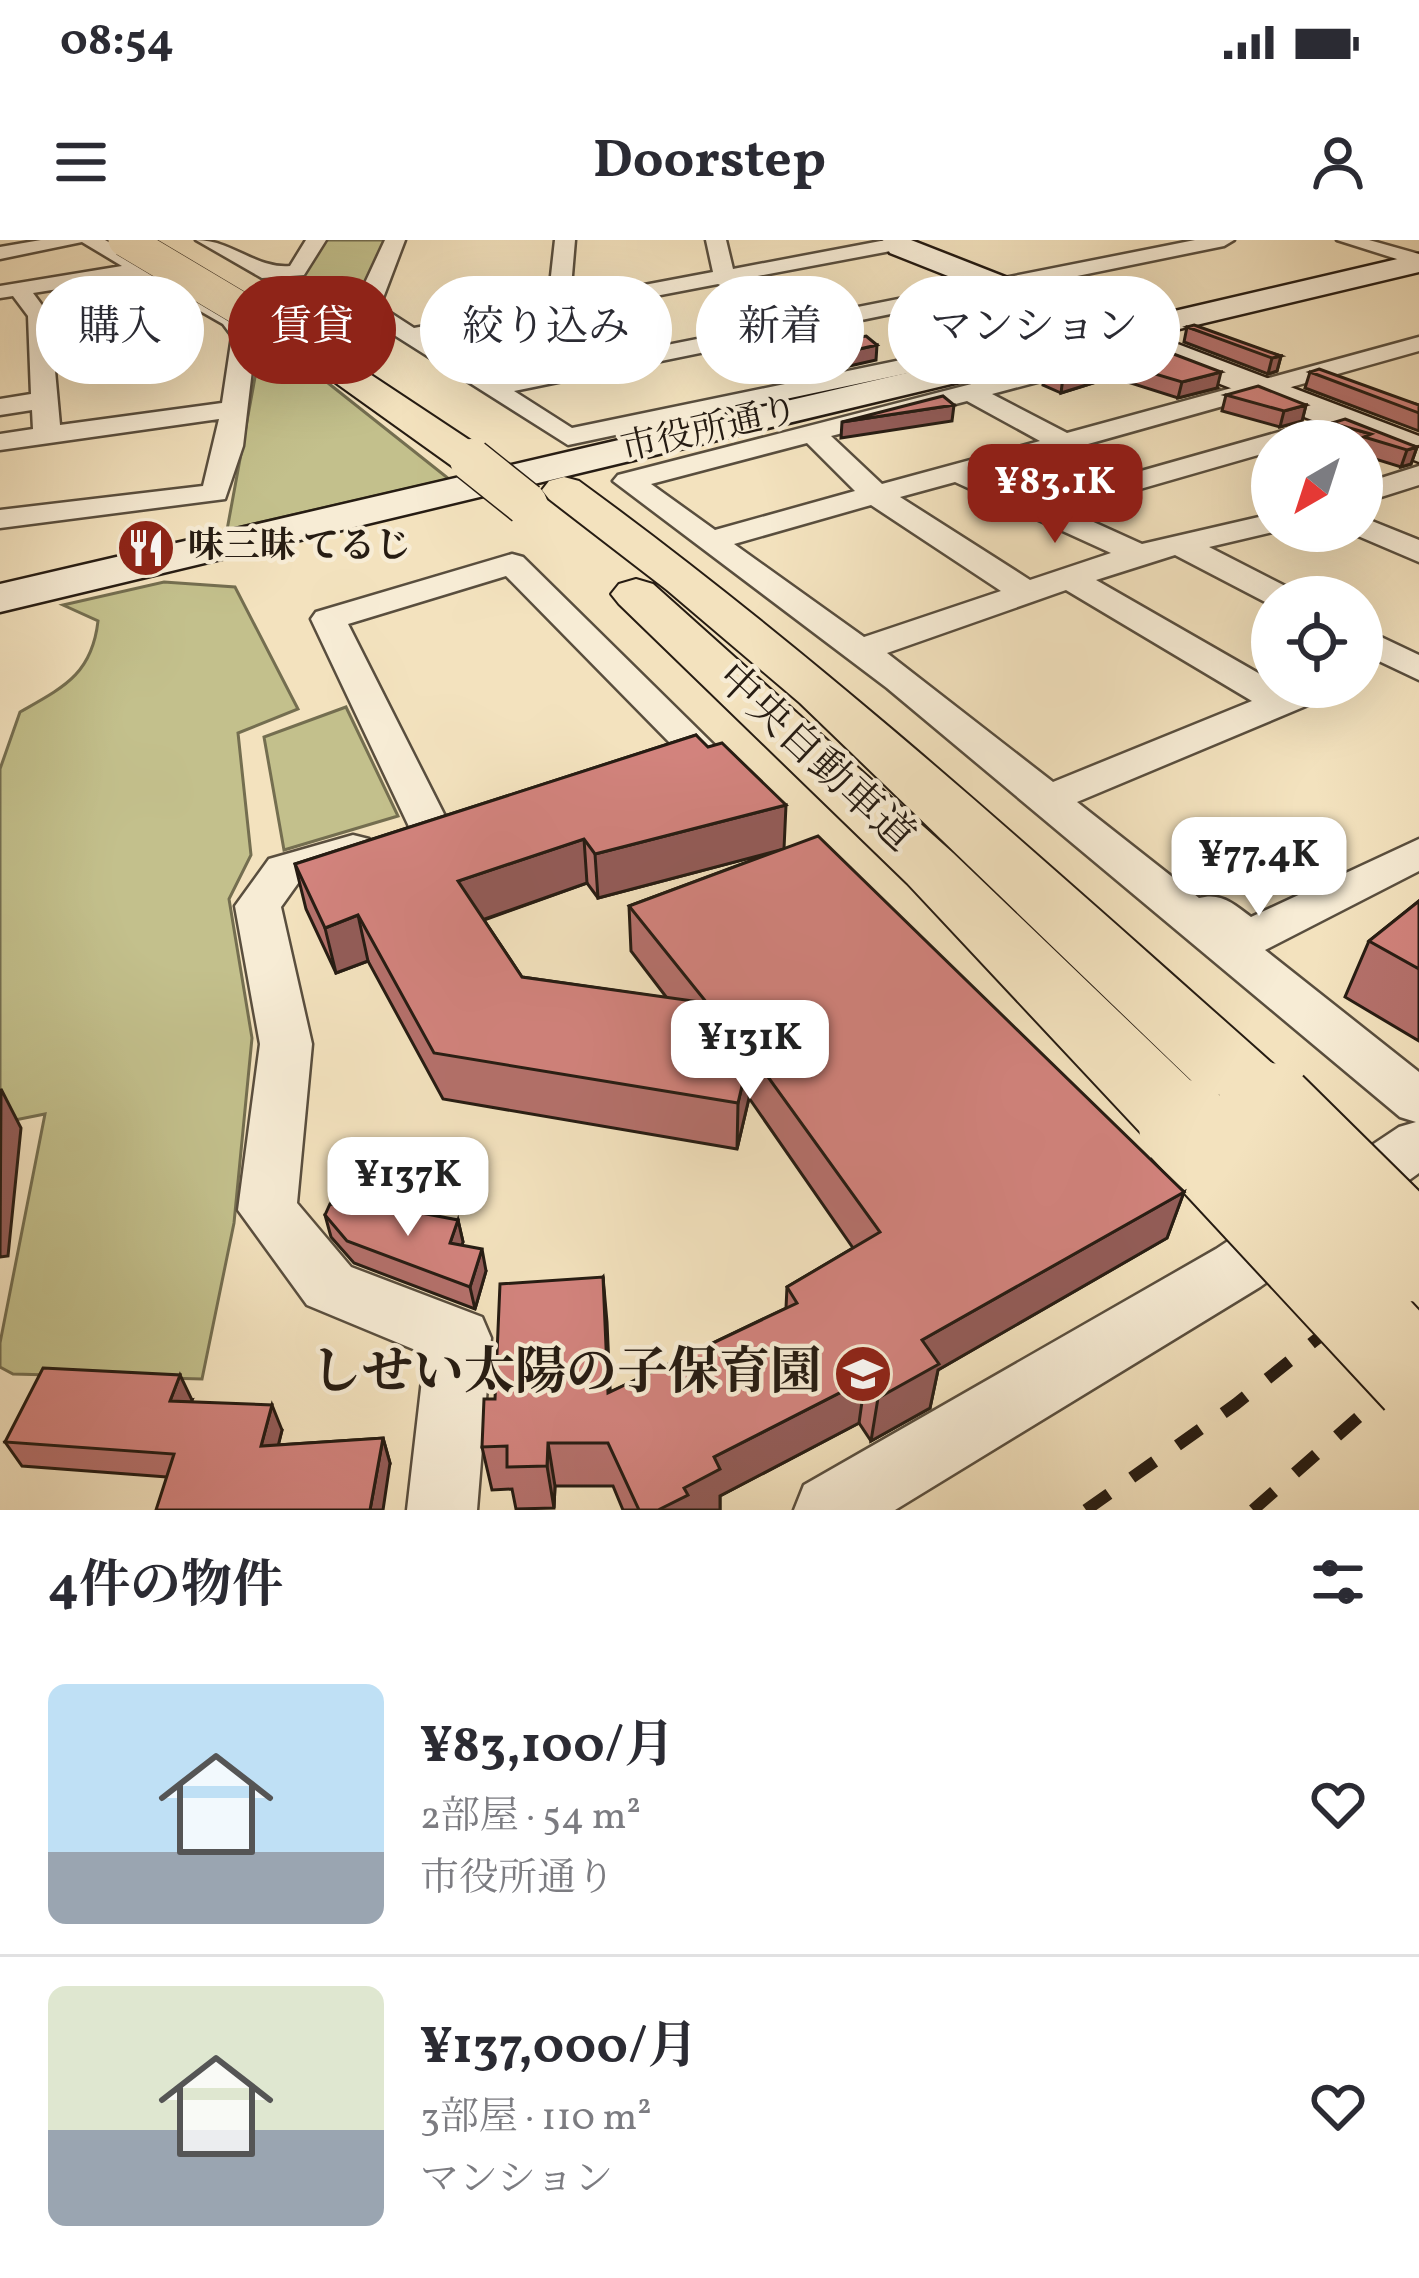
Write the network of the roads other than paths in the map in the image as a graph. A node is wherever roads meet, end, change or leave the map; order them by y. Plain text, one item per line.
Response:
1 (74, 240) edge
2 (91, 240) edge
3 (125, 240) edge
4 (172, 240) edge
5 (206, 240) edge
6 (316, 240) edge
7 (395, 240) edge
8 (565, 240) edge
9 (716, 240) edge
10 (1224, 240) edge
11 (1347, 240) edge
12 (896, 242) edge
13 (1081, 247) dead end
14 (230, 252) junction
15 (0, 253) edge
16 (1125, 261) junction
17 (1419, 262) edge
18 (146, 269) junction
19 (561, 276) edge
20 (724, 276) edge
21 (739, 276) edge
22 (979, 276) edge
23 (1052, 276) edge
24 (9, 290) edge
25 (1180, 321) edge
26 (420, 334) edge
27 (409, 336) junction
28 (1419, 344) edge
29 (696, 347) edge
30 (1180, 355) edge
31 (888, 368) edge
32 (910, 384) edge
33 (996, 384) edge
34 (490, 388) junction
35 (1263, 388) junction
36 (968, 391) junction
37 (45, 400) junction
38 (0, 406) edge
39 (233, 409) junction
40 (1343, 420) edge
41 (812, 434) junction
42 (47, 435) junction
43 (1383, 436) edge
44 (0, 442) edge
45 (1065, 442) junction
46 (1251, 449) edge
47 (1419, 450) edge
48 (958, 472) junction
49 (1419, 475) edge
50 (518, 476) junction
51 (1383, 487) edge
52 (876, 495) junction
53 (1042, 508) junction
54 (0, 519) edge
55 (1251, 528) edge
56 (1383, 536) edge
57 (709, 541) junction
58 (1180, 544) junction
59 (1419, 552) edge
60 (1139, 554) junction
61 (1069, 578) junction
62 (1251, 581) edge
63 (1027, 593) junction
64 (0, 598) edge
65 (861, 650) junction
66 (1251, 670) edge
67 (1269, 708) edge
68 (632, 769) edge
69 (1046, 800) junction
70 (1419, 853) edge
71 (1419, 1102) edge
72 (1220, 1110) junction
73 (1419, 1143) edge
74 (1419, 1256) edge
75 (1419, 1378) edge
76 (442, 1510) edge
77 (829, 1510) edge

1 - 15 street
2 - 18 street
3 - 50 highway, 中央自動車道, bridge
4 - 50 highway, 中央自動車道
5 - 14 street
6 - 14 street
7 - 27 street
8 - 19 street
9 - 20 street
10 - 16 street
11 - 17 street
12 - 21 street
12 - 22 street
13 - 16 street
14 - 18 street
16 - 23 street
17 - 25 street, 市役所通り
18 - 24 street
18 - 39 street
24 - 37 street
26 - 27 street
27 - 34 street
28 - 35 street
29 - 34 street
30 - 35 street
31 - 34 street
32 - 64 street, 市役所通り
33 - 36 street
35 - 40 street
35 - 45 street
36 - 41 street
36 - 45 street
37 - 38 street
37 - 42 street
39 - 42 street
39 - 54 street
41 - 52 street
41 - 57 street
42 - 44 street
43 - 47 street
45 - 48 street
46 - 53 street
48 - 52 street
48 - 53 street
49 - 51 street
50 - 72 highway, 中央自動車道
52 - 57 street
52 - 63 street
53 - 60 street
55 - 58 street
56 - 59 street
57 - 65 street
58 - 60 street
58 - 62 street
60 - 61 street
61 - 63 street
61 - 66 street
63 - 65 street
65 - 69 street
67 - 69 street
68 - 76 street
69 - 70 street
69 - 71 street
72 - 74 highway, 中央自動車道, bridge
72 - 75 highway, 中央自動車道, bridge
73 - 77 street

